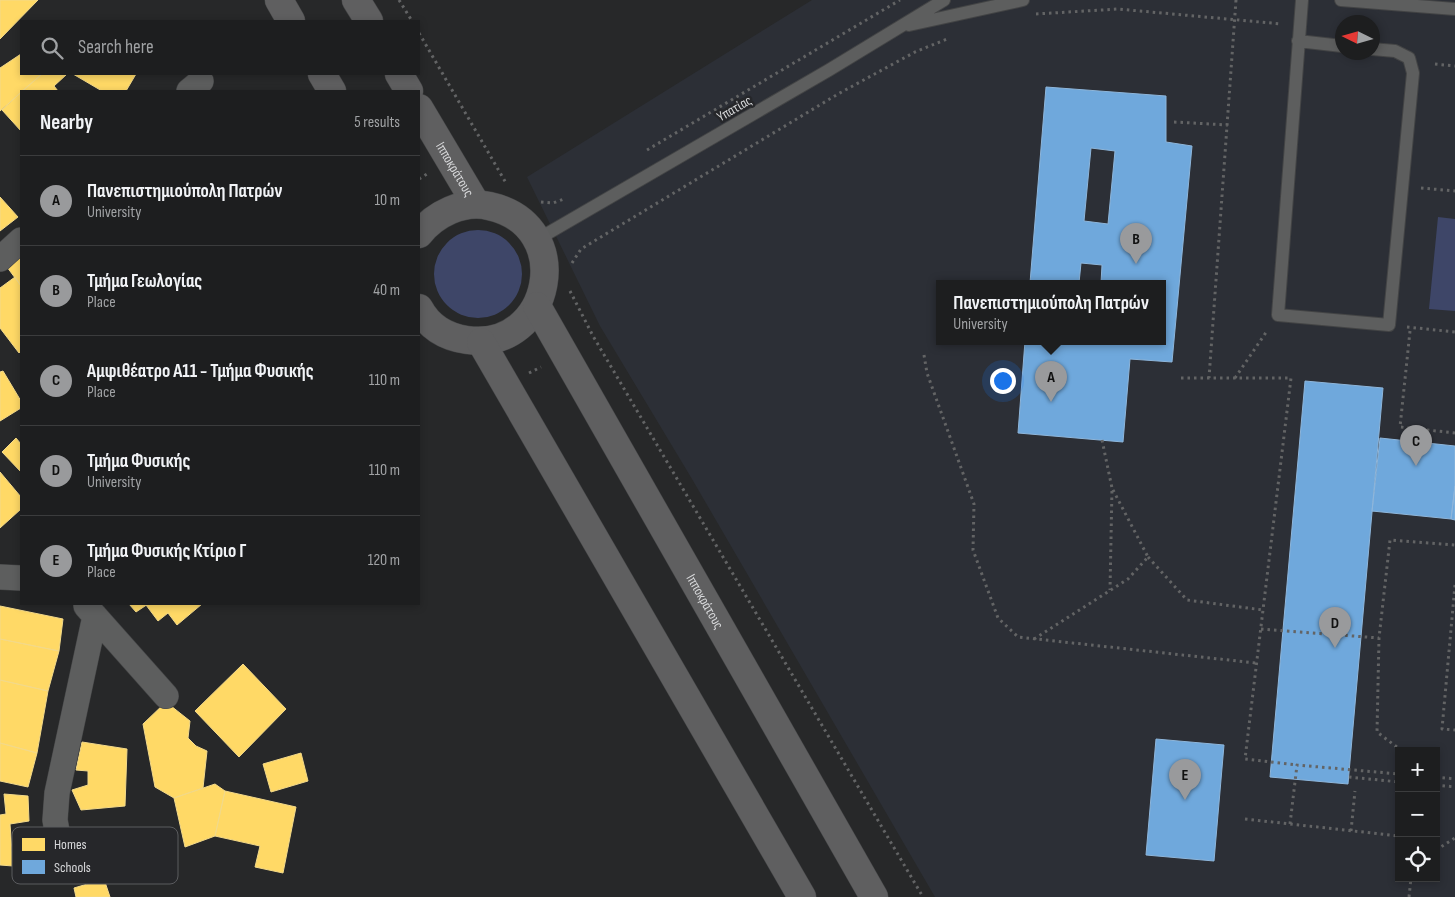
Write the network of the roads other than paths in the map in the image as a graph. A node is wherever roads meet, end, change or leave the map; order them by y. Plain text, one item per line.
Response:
1 (279, 0) edge
2 (356, 0) edge
3 (944, 0) edge
4 (1023, 0) edge
5 (1302, 0) edge
6 (1341, 0) edge
7 (1455, 9) edge
8 (290, 20) edge
9 (368, 20) edge
10 (897, 29) junction
11 (1298, 41) junction
12 (1335, 45) edge
13 (1380, 50) edge
14 (323, 75) edge
15 (400, 75) edge
16 (331, 90) edge
17 (408, 90) edge
18 (420, 110) edge
19 (476, 204) junction
20 (420, 233) edge
21 (538, 239) junction
22 (20, 241) edge
23 (0, 259) edge
24 (537, 306) junction
25 (420, 310) edge
26 (482, 342) junction
27 (0, 577) edge
28 (20, 578) edge
29 (89, 610) edge
30 (166, 696) dead end
31 (56, 827) edge
32 (802, 897) edge
33 (874, 897) edge

1 - 8 street
2 - 9 street
3 - 10 lane, Υπατίας
4 - 10 lane
5 - 11 lane
6 - 7 lane
10 - 21 lane, Υπατίας
11 - 12 lane
11 - 13 lane
14 - 16 street
15 - 17 street
18 - 19 street, Ιπποκράτους
19 - 20 street
19 - 21 street
21 - 24 street
22 - 23 street
24 - 26 street
24 - 33 street, Ιπποκράτους
25 - 26 street
26 - 32 street
27 - 28 street
29 - 30 street
29 - 31 street

